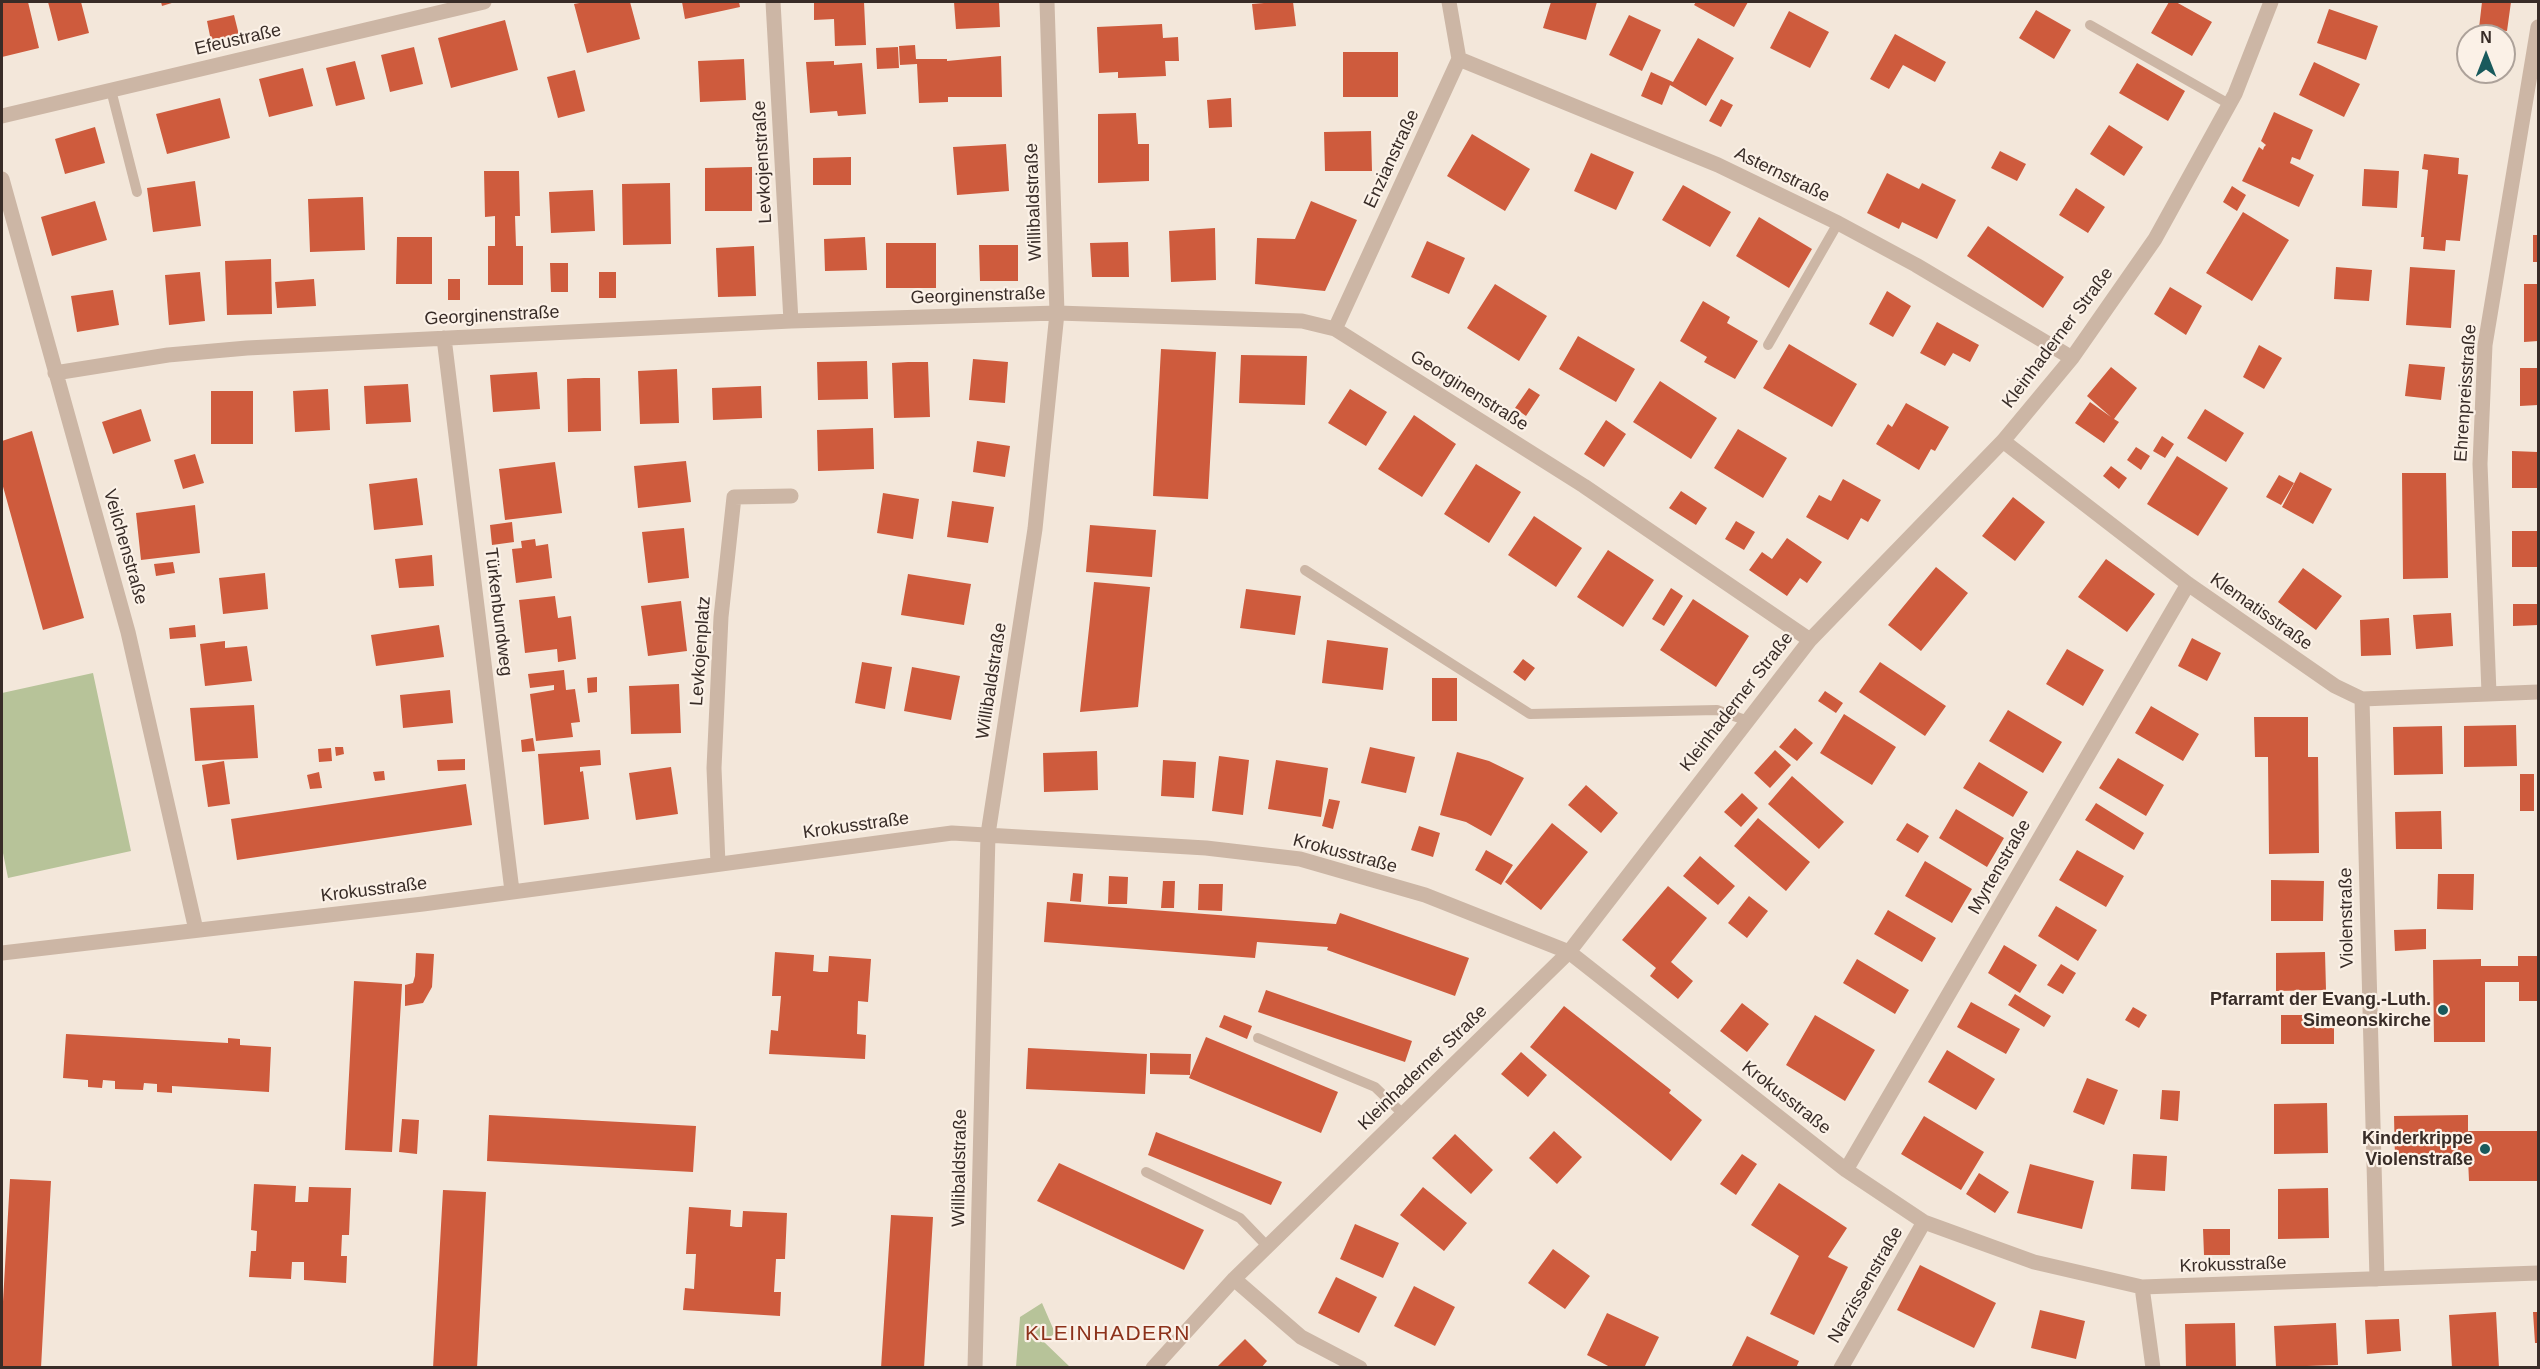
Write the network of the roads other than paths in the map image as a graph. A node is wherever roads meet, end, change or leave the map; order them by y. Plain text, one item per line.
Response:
1 (484, 2) edge
2 (773, 2) edge
3 (1047, 2) edge
4 (1449, 2) edge
5 (2271, 2) edge
6 (2090, 24) dead end
7 (2538, 27) edge
8 (1459, 58) junction
9 (111, 90) junction
10 (2229, 104) junction
11 (2, 116) edge
12 (2, 179) edge
13 (137, 192) dead end
14 (1838, 223) junction
15 (1057, 313) junction
16 (791, 321) junction
17 (1335, 329) junction
18 (444, 338) junction
19 (1768, 345) dead end
20 (2072, 358) junction
21 (55, 373) junction
22 (2003, 441) junction
23 (791, 496) dead end
24 (1305, 570) dead end
25 (2188, 584) junction
26 (1810, 640) junction
27 (2538, 692) edge
28 (2490, 693) junction
29 (2362, 699) junction
30 (1748, 721) junction
31 (988, 834) junction
32 (718, 864) junction
33 (512, 891) junction
34 (196, 930) junction
35 (2, 952) edge
36 (1569, 952) junction
37 (1258, 1038) dead end
38 (1403, 1114) junction
39 (1846, 1170) junction
40 (1146, 1172) dead end
41 (1924, 1222) junction
42 (1267, 1246) junction
43 (2538, 1273) edge
44 (1234, 1279) junction
45 (2376, 1280) junction
46 (2142, 1287) junction
47 (975, 1368) edge
48 (1153, 1368) edge
49 (1360, 1368) edge
50 (1841, 1368) edge
51 (2153, 1368) edge

1 - 9 street, Efeustraße
2 - 16 street, Levkojenstraße
3 - 15 street, Willibaldstraße
4 - 8 street
5 - 10 street, Kleinhaderner Straße
6 - 10 lane
7 - 28 street, Ehrenpreisstraße
8 - 14 street, Asternstraße
8 - 17 street, Enzianstraße
9 - 11 street, Efeustraße
9 - 13 lane
10 - 20 street, Kleinhaderner Straße
12 - 21 street, Veilchenstraße
14 - 19 lane
14 - 20 street, Asternstraße
15 - 16 street, Georginenstraße
15 - 17 street, Georginenstraße
15 - 31 street, Willibaldstraße
16 - 18 street, Georginenstraße
17 - 26 street, Georginenstraße
18 - 21 street, Georginenstraße
18 - 33 street, Türkenbundweg
20 - 22 street, Kleinhaderner Straße
21 - 34 street, Veilchenstraße
22 - 25 street, Klematisstraße
22 - 26 street, Kleinhaderner Straße
23 - 32 street, Levkojenplatz
24 - 30 lane
25 - 29 street, Klematisstraße
25 - 39 street, Myrtenstraße
26 - 30 street, Kleinhaderner Straße
27 - 28 street, Klematisstraße
28 - 29 street, Klematisstraße
29 - 45 street, Violenstraße
30 - 36 street, Kleinhaderner Straße
31 - 32 street, Krokusstraße
31 - 36 street, Krokusstraße
31 - 47 street, Willibaldstraße
32 - 33 street, Krokusstraße
33 - 34 street, Krokusstraße
34 - 35 street, Krokusstraße
36 - 38 street, Kleinhaderner Straße
36 - 39 street, Krokusstraße
37 - 38 lane
38 - 42 street, Kleinhaderner Straße
39 - 41 street, Krokusstraße
40 - 42 lane
41 - 46 street, Krokusstraße
41 - 50 street, Narzissenstraße
42 - 44 street, Kleinhaderner Straße
43 - 45 street, Krokusstraße
44 - 48 street, Kleinhaderner Straße
44 - 49 street
45 - 46 street, Krokusstraße
46 - 51 street

